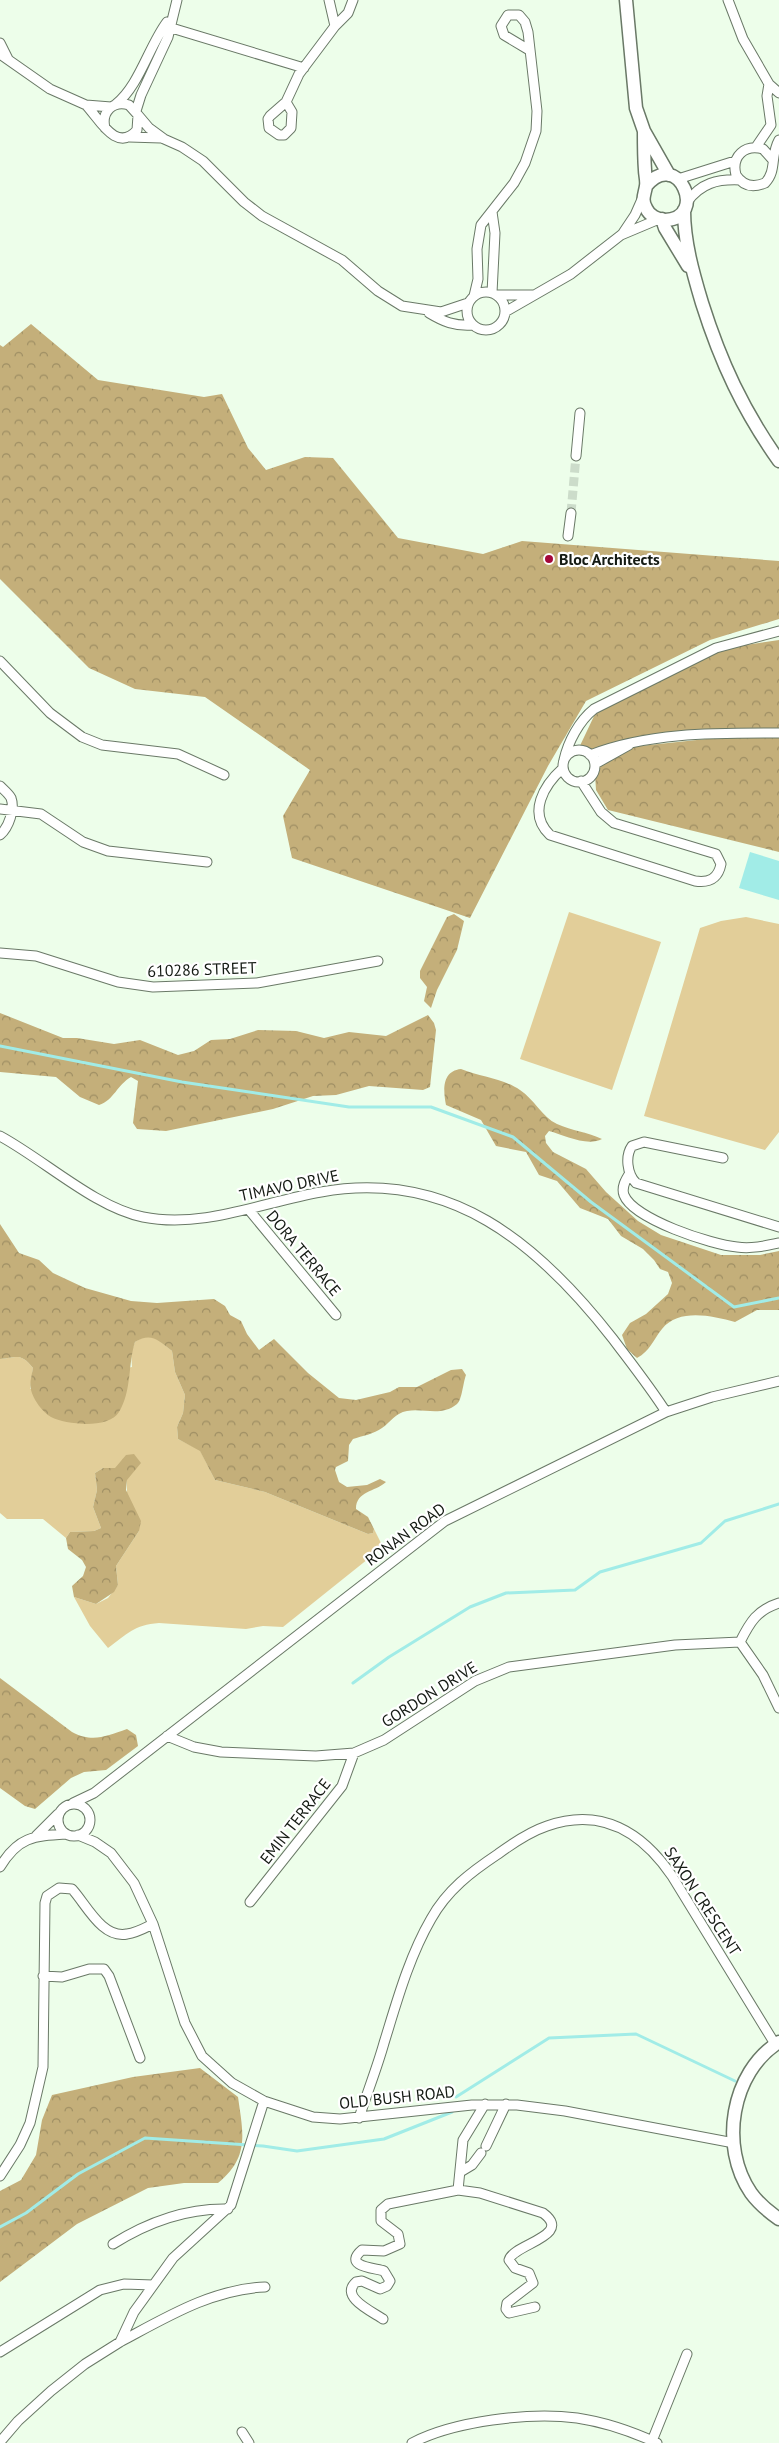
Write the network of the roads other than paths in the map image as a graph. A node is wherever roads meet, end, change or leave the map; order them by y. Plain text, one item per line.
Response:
1 (177, 0) edge
2 (329, 0) edge
3 (353, 0) edge
4 (626, 0) edge
5 (728, 0) edge
6 (168, 26) junction
7 (334, 26) junction
8 (0, 42) edge
9 (529, 50) dead end
10 (4, 56) edge
11 (304, 68) junction
12 (769, 84) junction
13 (779, 93) edge
14 (286, 102) dead end
15 (86, 105) junction
16 (113, 106) junction
17 (137, 113) junction
18 (105, 128) junction
19 (644, 131) junction
20 (129, 137) junction
21 (164, 139) junction
22 (779, 140) edge
23 (756, 147) junction
24 (772, 159) junction
25 (735, 161) junction
26 (673, 177) junction
27 (740, 180) junction
28 (644, 191) junction
29 (685, 206) junction
30 (492, 212) junction
31 (661, 219) junction
32 (621, 236) junction
33 (692, 272) junction
34 (495, 294) junction
35 (537, 294) junction
36 (471, 299) junction
37 (427, 311) junction
38 (505, 312) junction
39 (472, 325) junction
40 (580, 413) dead end
41 (576, 456) tunnel mouth
42 (779, 461) edge
43 (570, 513) tunnel mouth
44 (568, 536) dead end
45 (779, 631) edge
46 (0, 660) edge
47 (577, 731) junction
48 (779, 733) edge
49 (634, 742) junction
50 (577, 751) junction
51 (590, 755) junction
52 (564, 764) junction
53 (595, 764) junction
54 (224, 775) dead end
55 (590, 777) junction
56 (581, 782) junction
57 (0, 786) edge
58 (593, 800) junction
59 (0, 810) edge
60 (12, 811) junction
61 (0, 835) edge
62 (207, 862) dead end
63 (0, 953) edge
64 (378, 961) dead end
65 (0, 1136) edge
66 (723, 1158) dead end
67 (630, 1173) junction
68 (249, 1210) junction
69 (779, 1227) edge
70 (779, 1243) edge
71 (336, 1315) dead end
72 (779, 1381) edge
73 (666, 1412) junction
74 (779, 1603) edge
75 (740, 1642) junction
76 (779, 1708) edge
77 (167, 1736) junction
78 (354, 1753) junction
79 (94, 1792) junction
80 (73, 1803) junction
81 (87, 1809) junction
82 (58, 1814) junction
83 (90, 1824) junction
84 (66, 1834) junction
85 (78, 1835) junction
86 (36, 1836) junction
87 (95, 1842) junction
88 (0, 1867) edge
89 (250, 1902) dead end
90 (153, 1924) junction
91 (43, 1976) junction
92 (777, 2043) edge
93 (140, 2058) dead end
94 (264, 2101) junction
95 (485, 2104) junction
96 (506, 2104) junction
97 (358, 2118) junction
98 (734, 2143) junction
99 (462, 2171) junction
100 (0, 2176) edge
101 (458, 2190) junction
102 (228, 2209) junction
103 (779, 2220) edge
104 (114, 2244) dead end
105 (153, 2285) junction
106 (265, 2287) dead end
107 (535, 2307) dead end
108 (383, 2319) dead end
109 (120, 2342) junction
110 (0, 2352) edge
111 (687, 2354) dead end
112 (242, 2432) dead end
113 (0, 2442) edge
114 (655, 2442) edge
115 (249, 2443) edge
116 (412, 2443) edge

1 - 6 street
2 - 7 street
3 - 7 street
4 - 19 street
5 - 12 street
6 - 11 street
6 - 16 street
6 - 17 street
7 - 11 street
8 - 10 street
9 - 30 street
10 - 15 street
11 - 14 street
12 - 13 street
12 - 23 street
15 - 16 street
15 - 18 street
16 - 17 street
16 - 18 street
17 - 20 street
17 - 21 street
18 - 20 street
19 - 26 street
19 - 28 street
20 - 21 street
21 - 37 street
22 - 24 street
23 - 24 street
23 - 25 street
24 - 27 street
25 - 26 street
25 - 27 street
26 - 28 street
26 - 29 street
27 - 29 street
28 - 31 street
28 - 32 street
29 - 31 street
29 - 33 street
30 - 34 street
30 - 36 street
31 - 32 street
31 - 33 street
32 - 35 street
33 - 42 street
34 - 35 street
34 - 36 street
34 - 38 street
35 - 38 street
36 - 37 street
36 - 39 street
37 - 39 street
38 - 39 street
40 - 41 street
43 - 44 street
45 - 47 street
46 - 54 street
47 - 50 street
47 - 52 street
48 - 49 street
49 - 51 street
49 - 53 street
50 - 51 street
50 - 52 street
51 - 53 street
52 - 56 street
52 - 58 street
53 - 55 street
55 - 56 street
55 - 58 street
56 - 58 street
57 - 60 street
59 - 60 street
60 - 61 street
60 - 62 street
63 - 64 street, 610286 STREET
65 - 68 street, TIMAVO DRIVE
66 - 67 street
67 - 69 street
67 - 70 street
68 - 71 street, DORA TERRACE
68 - 73 street, TIMAVO DRIVE
72 - 73 street, RONAN ROAD
73 - 77 street, RONAN ROAD
74 - 75 street
75 - 76 street
75 - 78 street, GORDON DRIVE
77 - 78 street, GORDON DRIVE
77 - 79 street, RONAN ROAD
78 - 89 street, EMIN TERRACE
79 - 80 street, RONAN ROAD
79 - 81 street
80 - 81 street
80 - 82 street
81 - 83 street
82 - 84 street
82 - 86 street
83 - 85 street
83 - 87 street
84 - 85 street
84 - 86 street
85 - 87 street, OLD BUSH ROAD
86 - 88 street
87 - 90 street, OLD BUSH ROAD
90 - 91 street
90 - 94 street, OLD BUSH ROAD
91 - 93 street
91 - 100 street
92 - 97 street, SAXON CRESCENT
92 - 98 street
94 - 97 street, OLD BUSH ROAD
94 - 102 street
95 - 96 street, OLD BUSH ROAD
95 - 97 street, OLD BUSH ROAD
95 - 99 street
96 - 98 street, OLD BUSH ROAD
96 - 99 street
98 - 103 street
99 - 101 street
101 - 107 street
101 - 108 street
102 - 104 street
102 - 105 street
105 - 109 street
105 - 110 street
106 - 109 street
109 - 113 street
111 - 114 street
112 - 115 street
114 - 116 street

